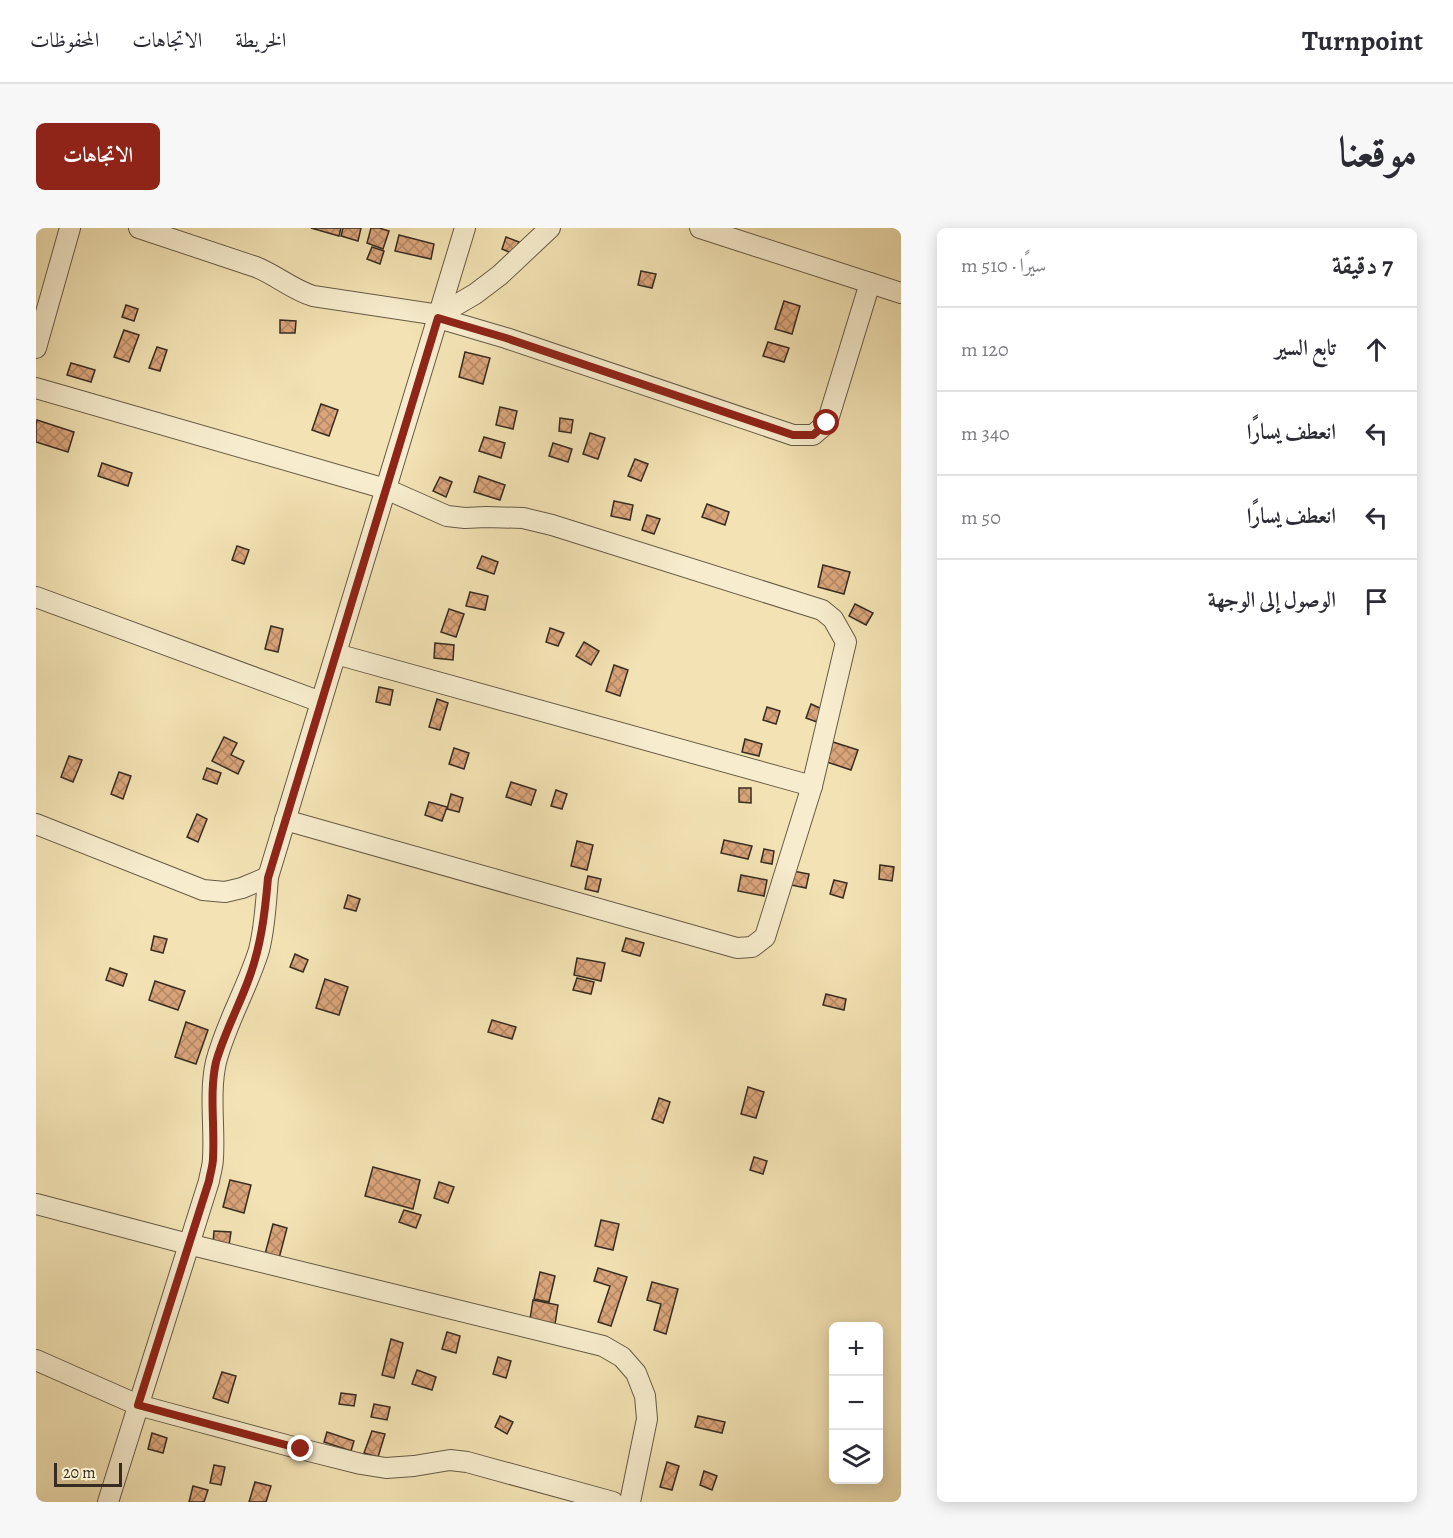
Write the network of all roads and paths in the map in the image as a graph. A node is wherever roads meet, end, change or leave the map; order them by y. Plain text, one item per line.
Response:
1 (70, 228) edge
2 (139, 228) edge
3 (465, 228) edge
4 (550, 228) edge
5 (700, 228) edge
6 (870, 283) junction
7 (901, 293) edge
8 (438, 316) junction
9 (36, 348) edge
10 (36, 388) edge
11 (386, 489) junction
12 (36, 597) edge
13 (336, 654) junction
14 (321, 702) junction
15 (812, 786) junction
16 (285, 820) junction
17 (36, 824) edge
18 (268, 878) junction
19 (36, 1204) edge
20 (188, 1244) junction
21 (36, 1360) edge
22 (138, 1405) junction
23 (108, 1502) edge
24 (613, 1502) edge
25 (630, 1502) edge

1 - 9 street
2 - 8 street
3 - 8 street
4 - 8 street
5 - 6 street
6 - 7 street
6 - 8 street
8 - 11 street
10 - 11 street
11 - 13 street
11 - 15 street
12 - 14 street
13 - 14 street
13 - 15 street
14 - 16 street
15 - 16 street
16 - 18 street
17 - 18 street
18 - 20 street
19 - 20 street
20 - 22 street
20 - 25 street
21 - 22 street
22 - 23 street
22 - 24 street

